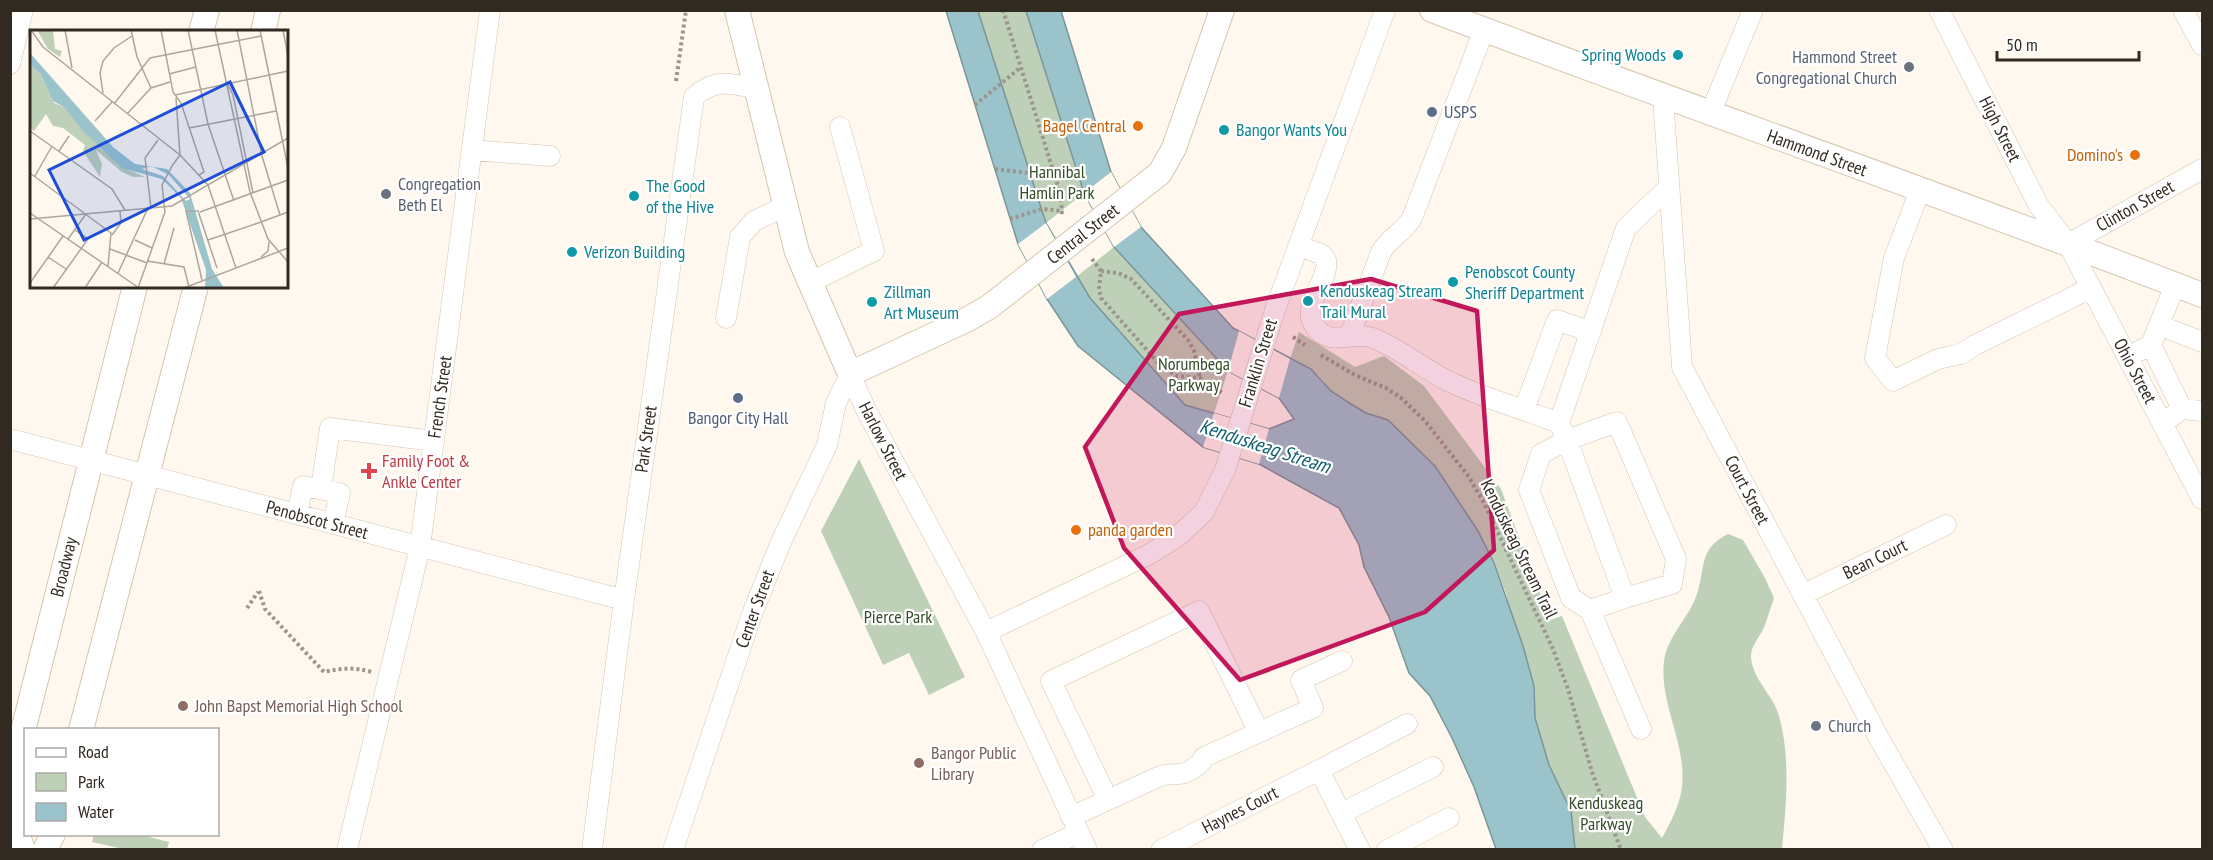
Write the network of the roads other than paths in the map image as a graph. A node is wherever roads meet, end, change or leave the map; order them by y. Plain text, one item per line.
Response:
1 (22, 10) edge
2 (207, 10) edge
3 (268, 10) edge
4 (490, 10) edge
5 (737, 10) edge
6 (1222, 10) edge
7 (1385, 10) edge
8 (1432, 10) edge
9 (1753, 10) edge
10 (1940, 10) edge
11 (2183, 10) edge
12 (202, 30) edge
13 (263, 30) edge
14 (1484, 30) junction
15 (2202, 45) edge
16 (10, 64) edge
17 (758, 89) junction
18 (1663, 97) junction
19 (1710, 114) junction
20 (840, 127) dead end
21 (472, 150) junction
22 (550, 156) dead end
23 (2202, 169) edge
24 (1669, 187) junction
25 (1920, 190) junction
26 (786, 206) junction
27 (2068, 244) junction
28 (1298, 246) junction
29 (811, 282) junction
30 (2175, 285) junction
31 (134, 288) edge
32 (195, 288) edge
33 (2091, 288) junction
34 (2202, 296) edge
35 (726, 318) dead end
36 (2159, 325) junction
37 (1591, 332) junction
38 (1350, 335) junction
39 (2202, 342) edge
40 (2151, 345) junction
41 (2128, 357) junction
42 (850, 374) junction
43 (1524, 410) junction
44 (2182, 410) junction
45 (2202, 411) edge
46 (2163, 423) junction
47 (1563, 432) junction
48 (10, 439) edge
49 (434, 441) junction
50 (90, 460) junction
51 (147, 475) junction
52 (321, 489) junction
53 (2202, 499) edge
54 (297, 514) junction
55 (333, 524) junction
56 (1946, 525) dead end
57 (420, 547) junction
58 (1804, 594) junction
59 (1624, 598) junction
60 (624, 600) junction
61 (1590, 610) junction
62 (986, 632) junction
63 (1342, 661) dead end
64 (1407, 724) dead end
65 (81, 728) edge
66 (1641, 729) dead end
67 (1259, 732) junction
68 (1433, 767) dead end
69 (1318, 770) junction
70 (1108, 800) junction
71 (1342, 813) junction
72 (1449, 818) dead end
73 (1079, 833) edge
74 (23, 849) edge
75 (347, 849) edge
76 (592, 849) edge
77 (673, 849) edge
78 (1042, 849) edge
79 (1161, 849) edge
80 (1360, 849) edge
81 (1386, 849) edge
82 (1943, 849) edge

1 - 16 street
2 - 12 main road
3 - 13 main road
4 - 21 street, French Street
5 - 17 main road, Harlow Street
6 - 42 main road, Central Street
7 - 28 street, Franklin Street
8 - 14 main road, Hammond Street
9 - 19 street
10 - 27 street, High Street
11 - 15 street
14 - 18 main road, Hammond Street
14 - 38 street
17 - 26 main road, Harlow Street
17 - 60 street, Park Street
18 - 19 main road, Hammond Street
18 - 24 street, Court Street
19 - 25 main road, Hammond Street
20 - 29 street
21 - 22 street
21 - 49 street, French Street
23 - 27 street, Clinton Street
24 - 37 street
24 - 58 street, Court Street
25 - 27 main road, Hammond Street
25 - 33 street
26 - 29 main road, Harlow Street
26 - 35 street
27 - 30 main road, Hammond Street
27 - 33 street, Ohio Street
28 - 38 street
28 - 62 street, Franklin Street
29 - 42 main road, Harlow Street
30 - 34 main road, Hammond Street
30 - 36 street
31 - 50 main road, Broadway
32 - 51 main road
33 - 41 street, Ohio Street
36 - 39 street
36 - 40 street
37 - 43 street
37 - 47 street
38 - 43 street
40 - 41 street
40 - 44 street
41 - 46 street, Ohio Street
42 - 62 street, Harlow Street
42 - 77 street, Center Street
43 - 47 street
44 - 45 street
44 - 46 street
46 - 53 street, Ohio Street
47 - 59 street
47 - 59 street
47 - 61 street
48 - 50 street, Penobscot Street
49 - 52 street
49 - 57 street, French Street
50 - 51 street, Penobscot Street
50 - 74 main road, Broadway
51 - 54 street, Penobscot Street
51 - 65 main road
52 - 54 street
52 - 55 street
54 - 55 street, Penobscot Street
55 - 57 street, Penobscot Street
56 - 58 street, Bean Court
57 - 60 street, Penobscot Street
57 - 75 street, French Street
58 - 82 street, Court Street
59 - 61 street
60 - 76 street, Park Street
61 - 66 street
62 - 73 street, Harlow Street
63 - 67 street
64 - 69 street, Haynes Court
67 - 70 street
67 - 70 street
68 - 71 street
69 - 71 street
69 - 79 street, Haynes Court
70 - 73 street
71 - 80 street
72 - 81 street
73 - 78 street

